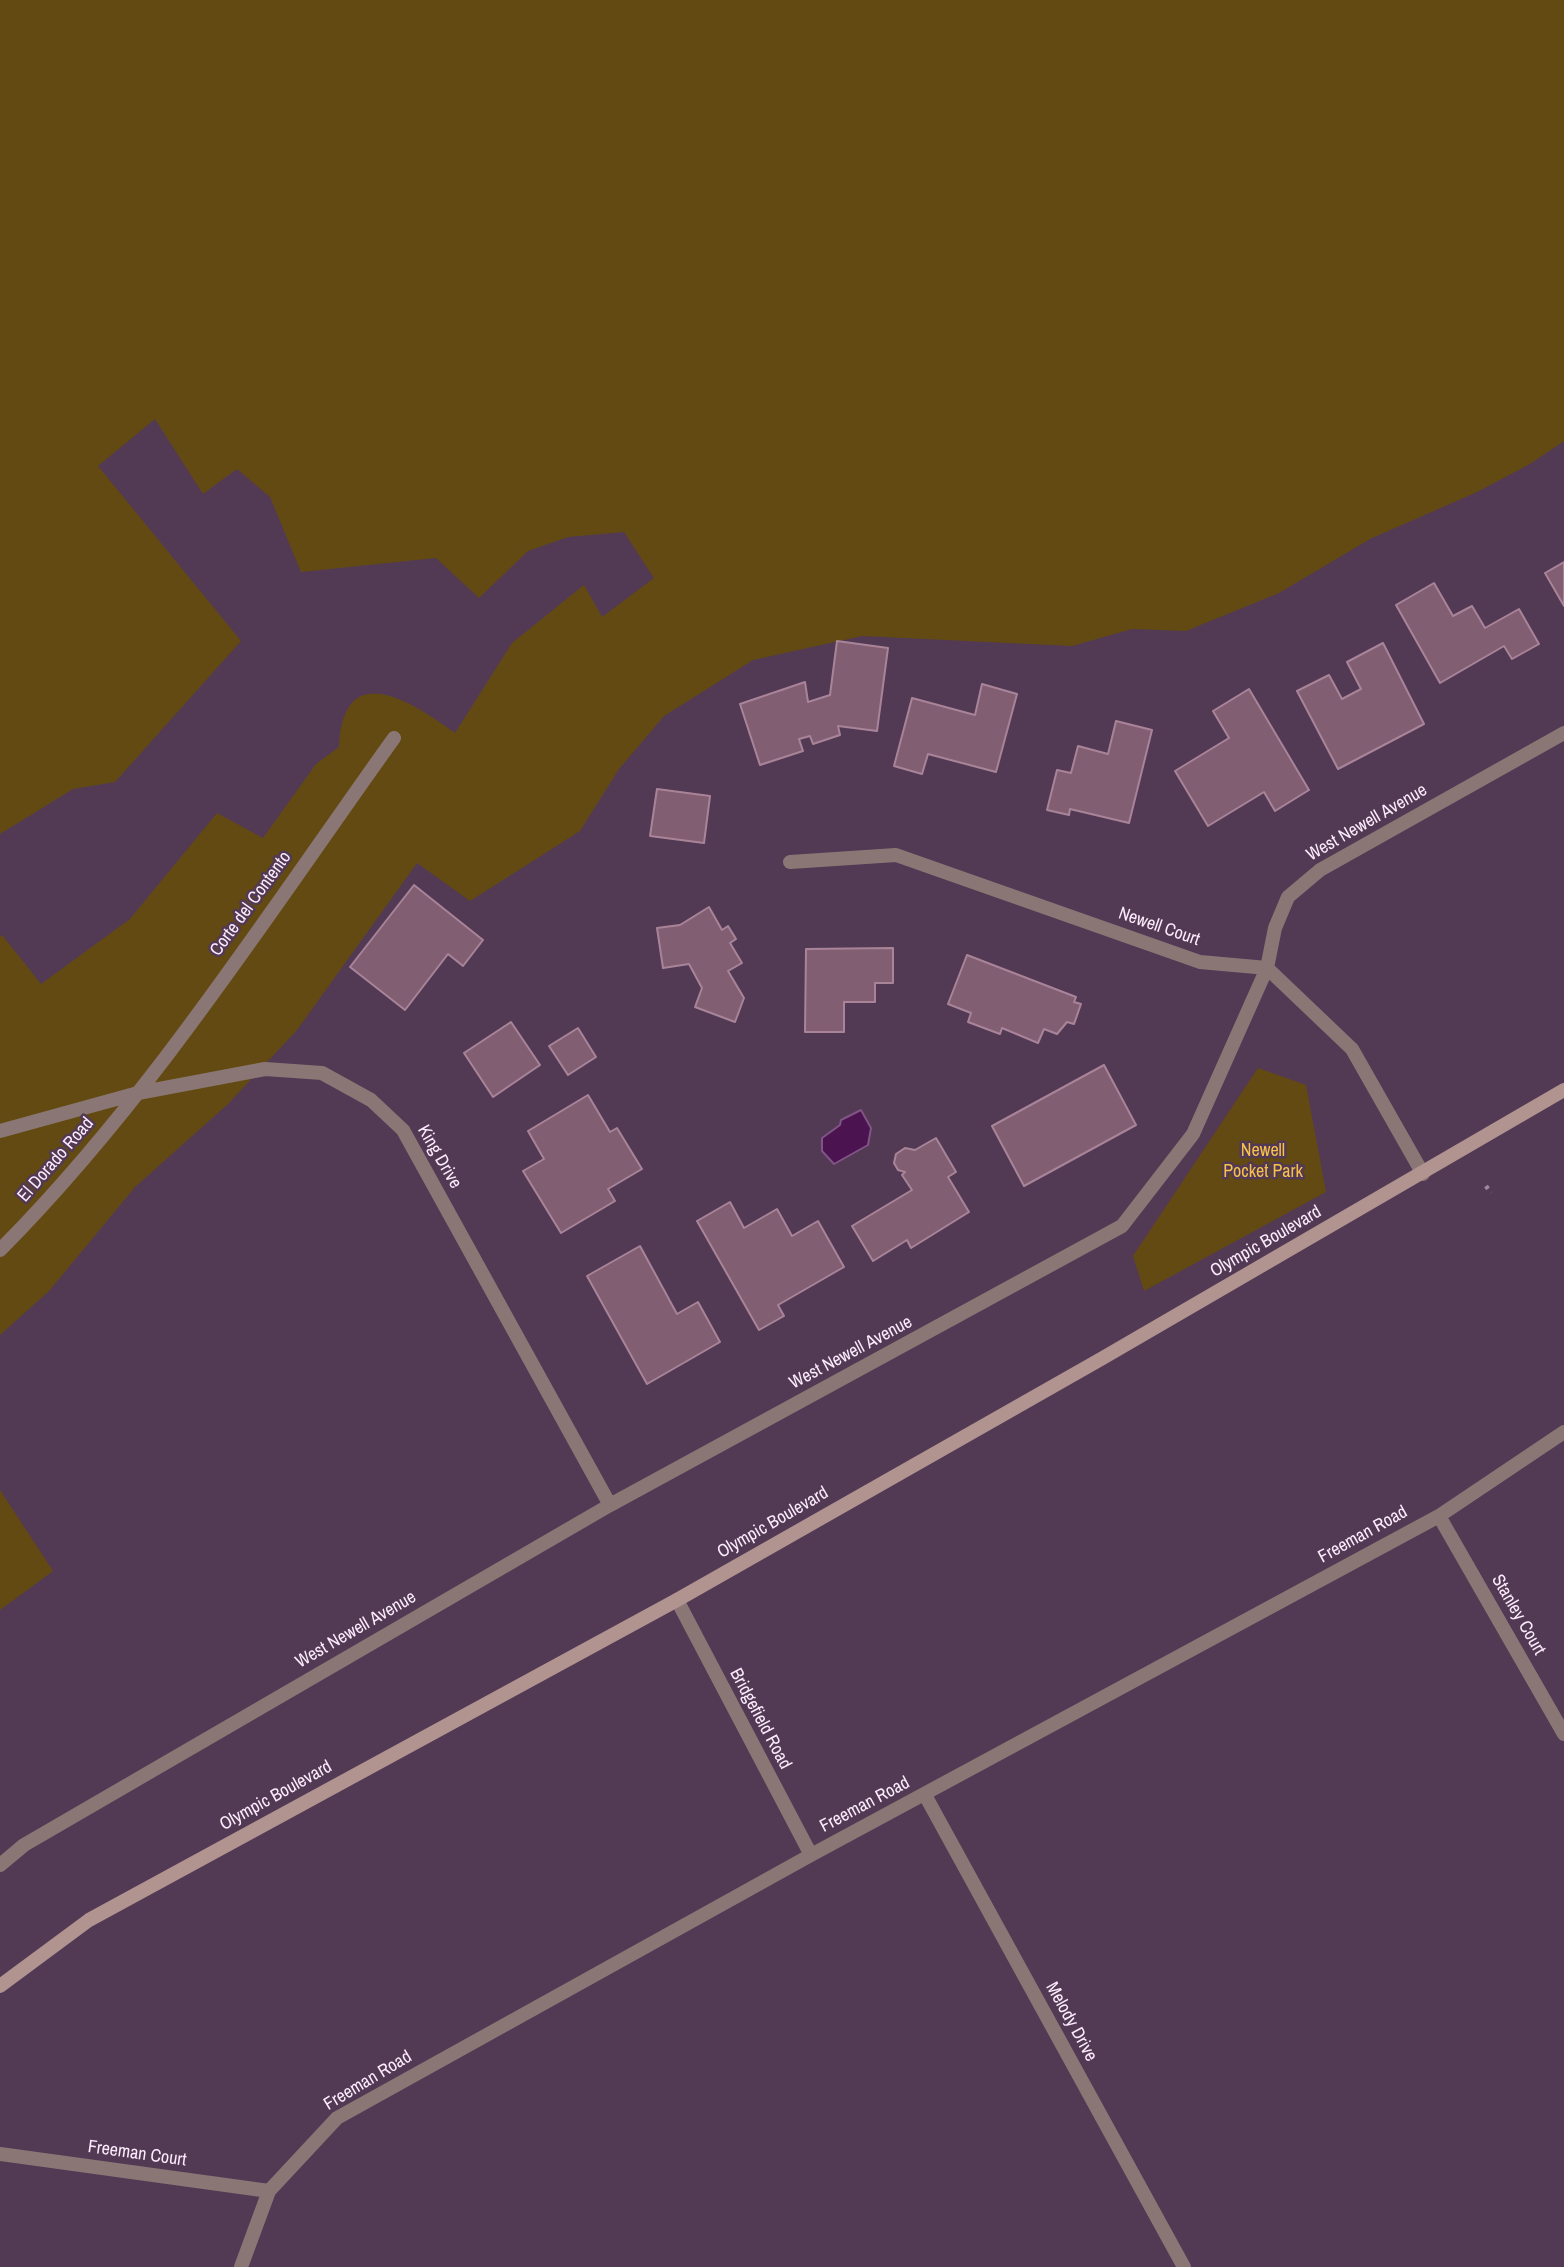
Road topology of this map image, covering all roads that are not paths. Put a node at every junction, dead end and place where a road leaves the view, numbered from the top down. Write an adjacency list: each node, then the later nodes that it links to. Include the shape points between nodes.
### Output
1 (1564, 733): 4 (street, West Newell Avenue, via 1320,870 1288,897 1275,928)
2 (394, 738): 6 (street, Corte del Contento)
3 (790, 862): 4 (street, Newell Court, via 896,855 1200,962)
4 (1267, 968): 8 (street, via 1352,1049); 11 (street, West Newell Avenue, via 1193,1134 1122,1226)
5 (1564, 1090): 8 (main road, Olympic Boulevard)
6 (138, 1093): 7 (street, King Drive); 9 (street, El Dorado Road); 11 (street, King Drive, via 265,1069 322,1073 371,1100 403,1130)
7 (0, 1130)
8 (1423, 1174): 13 (main road, Olympic Boulevard)
9 (0, 1250)
10 (1564, 1432): 12 (street, Freeman Road)
11 (610, 1505): 17 (street, West Newell Avenue, via 24,1845)
12 (1439, 1516): 14 (street, Stanley Court); 15 (street, Freeman Road)
13 (677, 1600): 16 (street, Bridgefield Road); 18 (main road, Olympic Boulevard, via 89,1920)
14 (1564, 1734)
15 (925, 1795): 16 (street, Freeman Road); 22 (street, Melody Drive)
16 (811, 1855): 20 (street, Freeman Road, via 337,2118)
17 (0, 1865)
18 (0, 1986)
19 (0, 2154): 20 (street, Freeman Court)
20 (269, 2191): 21 (street, Freeman Road)
21 (241, 2267)
22 (1184, 2267)

